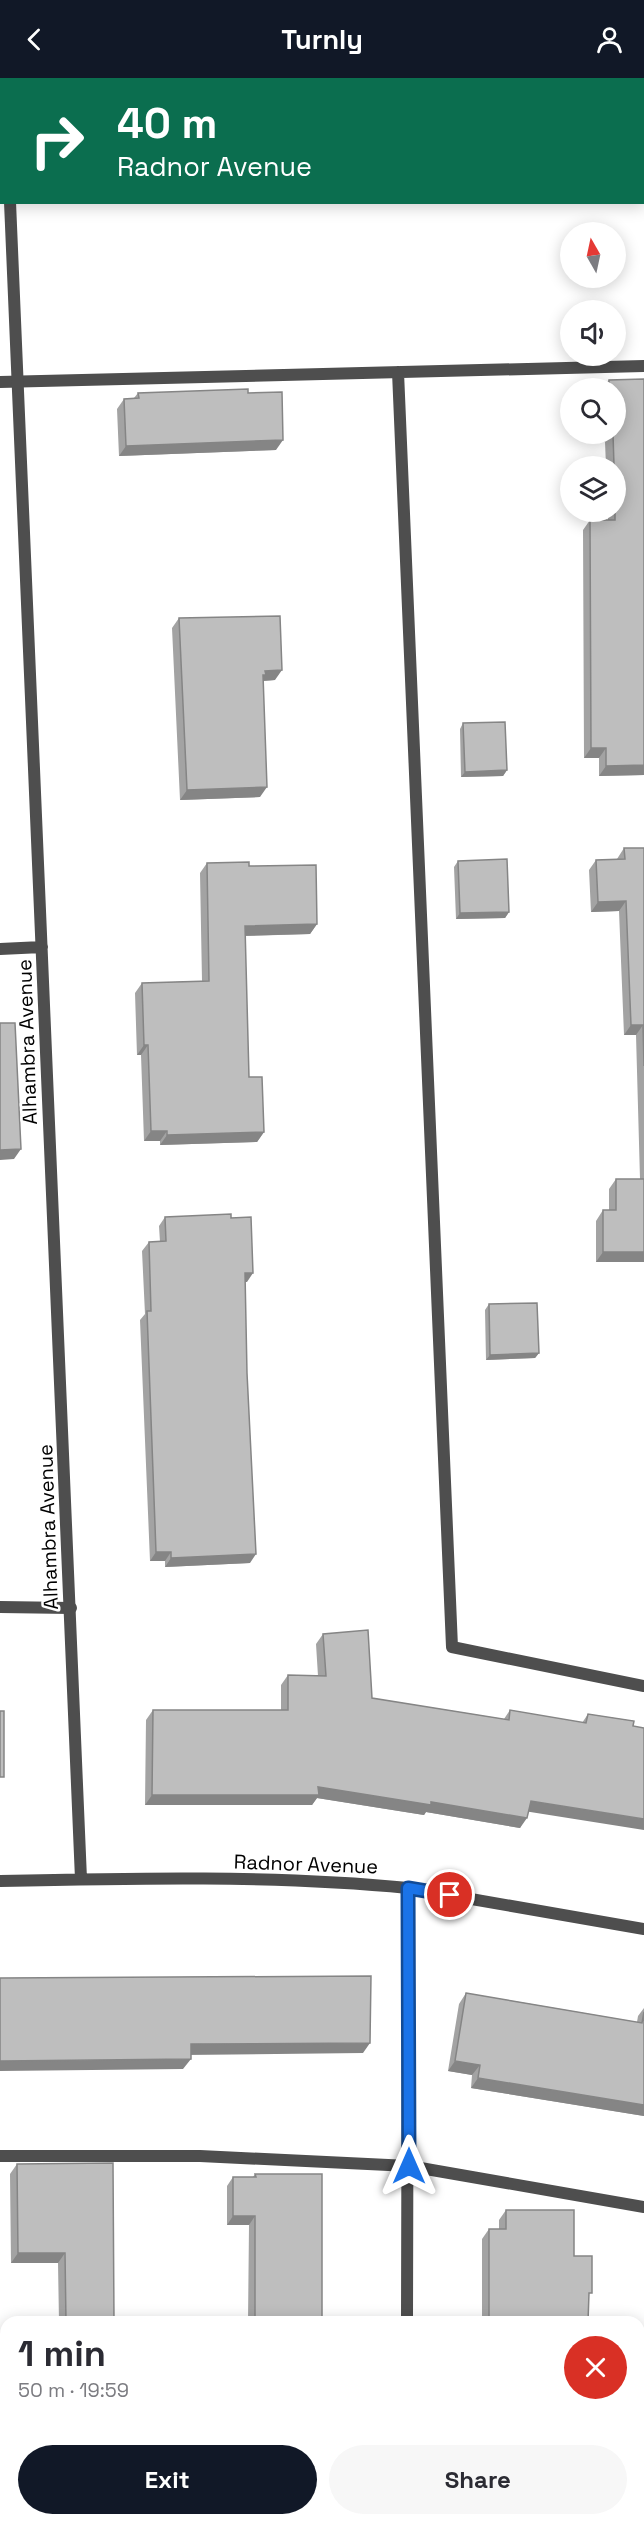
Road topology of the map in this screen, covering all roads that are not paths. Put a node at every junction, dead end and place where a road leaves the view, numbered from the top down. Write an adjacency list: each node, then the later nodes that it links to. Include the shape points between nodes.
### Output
1 (10, 204): 4 (street, Alhambra Avenue)
2 (644, 366): 3 (street)
3 (398, 372): 4 (street); 10 (street, via 452,1647)
4 (16, 381): 5 (street); 6 (street, Alhambra Avenue)
5 (0, 382)
6 (42, 947): 7 (street); 9 (street, Alhambra Avenue)
7 (0, 948)
8 (0, 1607): 9 (street)
9 (71, 1608): 11 (street, Alhambra Avenue)
10 (644, 1686)
11 (81, 1879): 12 (street, Radnor Avenue); 13 (street, Radnor Avenue)
12 (0, 1881)
13 (408, 1888): 14 (street, Radnor Avenue); 16 (street)
14 (644, 1929)
15 (0, 2156): 16 (street, via 200,2156)
16 (409, 2166): 17 (street); 18 (street)
17 (644, 2207)
18 (407, 2316)

